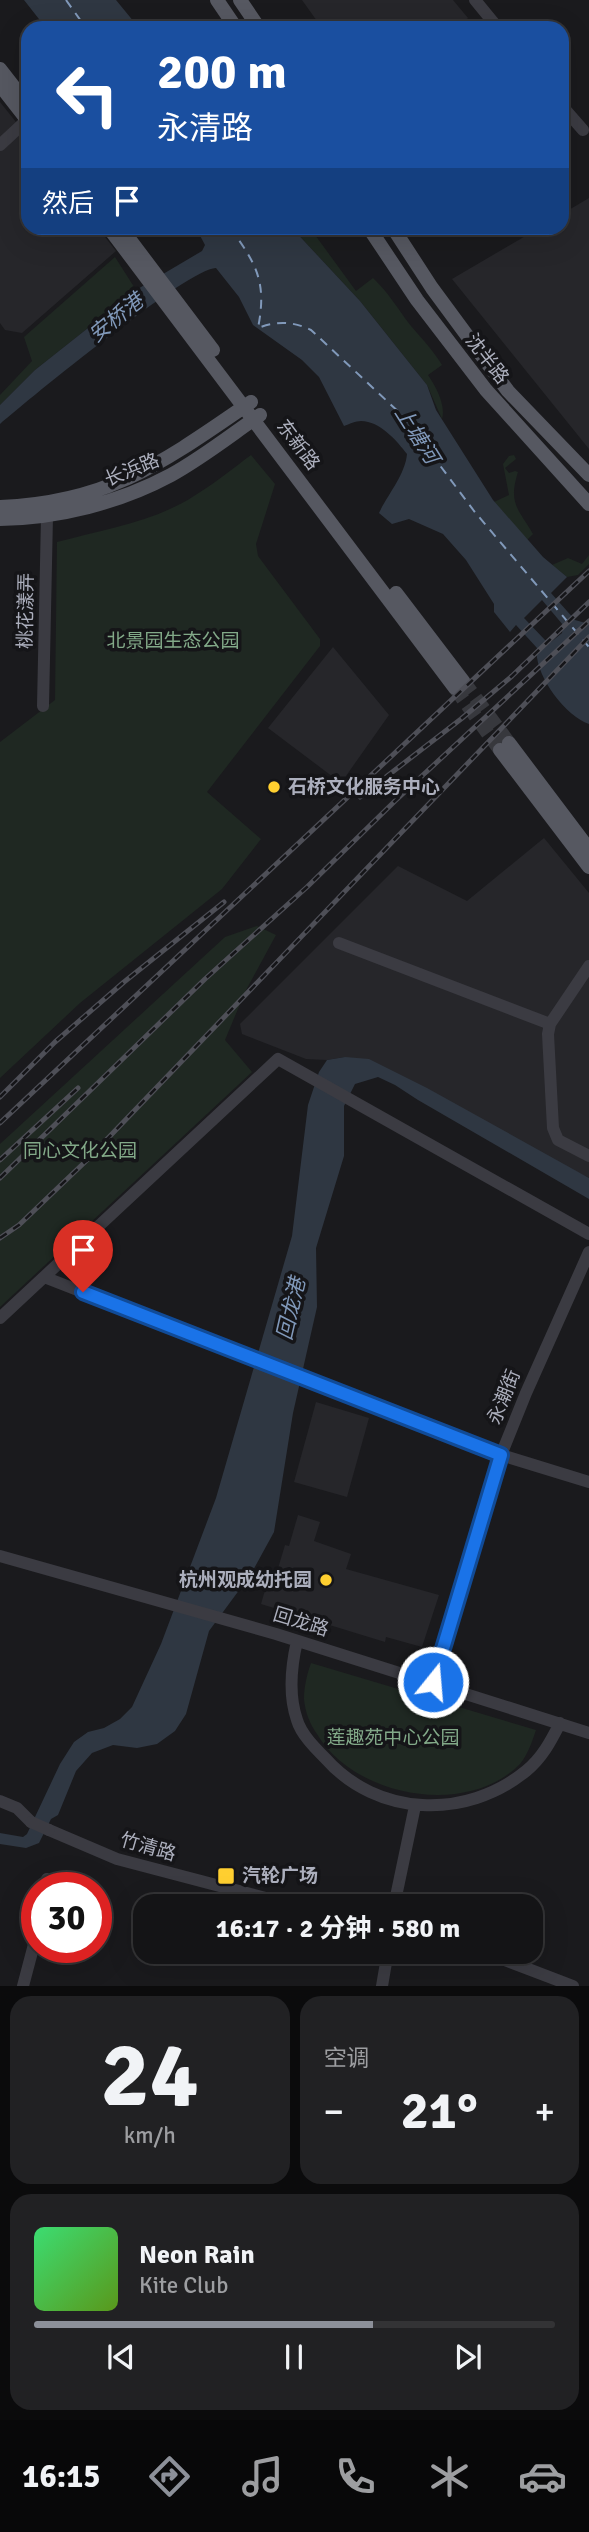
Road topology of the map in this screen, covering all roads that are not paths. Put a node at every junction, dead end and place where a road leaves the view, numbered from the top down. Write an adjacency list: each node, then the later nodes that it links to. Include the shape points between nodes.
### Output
1 (217, 0): 4 (main road)
2 (240, 0): 5 (main road)
3 (475, 0): 6 (street)
4 (231, 21)
5 (254, 21)
6 (492, 21)
7 (0, 69): 9 (main road)
8 (0, 85): 10 (main road)
9 (21, 96)
10 (21, 111)
11 (569, 114): 13 (street)
12 (21, 126): 14 (street)
13 (583, 130)
14 (0, 145)
15 (115, 235): 19 (main road, 东新路)
16 (126, 235): 19 (main road, 东新路)
17 (374, 235): 23 (main road, 沈半路, via 485,390)
18 (398, 235): 22 (main road, 沈半路, via 508,391)
19 (153, 277): 20 (main road, 东新路)
20 (248, 403): 21 (main road, 东新路); 24 (main road, 长浜路, via 174,455 117,484 63,501)
21 (258, 416): 25 (main road, 长浜路, via 151,485 87,508); 27 (main road, 东新路)
22 (589, 475)
23 (589, 504)
24 (0, 508)
25 (47, 516): 26 (main road, 长浜路); 28 (street, 桃花漾弄)
26 (0, 520)
27 (459, 684)
28 (43, 706)
29 (589, 849): 30 (main road, via 505,747)
30 (589, 867)
31 (339, 943): 33 (street)
32 (589, 966): 33 (street)
33 (550, 1024): 34 (street, via 553,1128 558,1140)
34 (589, 1156)
35 (589, 1234): 37 (street, via 278,1059)
36 (589, 1252): 39 (street, 永潮街)
37 (44, 1277): 38 (street); 39 (street)
38 (0, 1318)
39 (501, 1455): 40 (street); 43 (street, 永潮街)
40 (589, 1482)
41 (0, 1556): 42 (street, 回龙路)
42 (297, 1641): 43 (street, 回龙路); 47 (street, via 291,1690 297,1721 314,1746 351,1782 372,1794)
43 (433, 1682): 44 (street, 回龙路)
44 (560, 1723): 45 (street, 回龙路); 47 (street, via 546,1749 508,1783 457,1804)
45 (589, 1733)
46 (0, 1801): 48 (street, 竹清路, bridge, via 17,1808 31,1822 117,1859)
47 (415, 1806): 49 (street)
48 (250, 1894)
49 (397, 1894)
50 (29, 1963): 53 (street)
51 (386, 1964): 54 (street)
52 (515, 1964): 55 (street)
53 (23, 1986)
54 (382, 1986)
55 (573, 1986)

